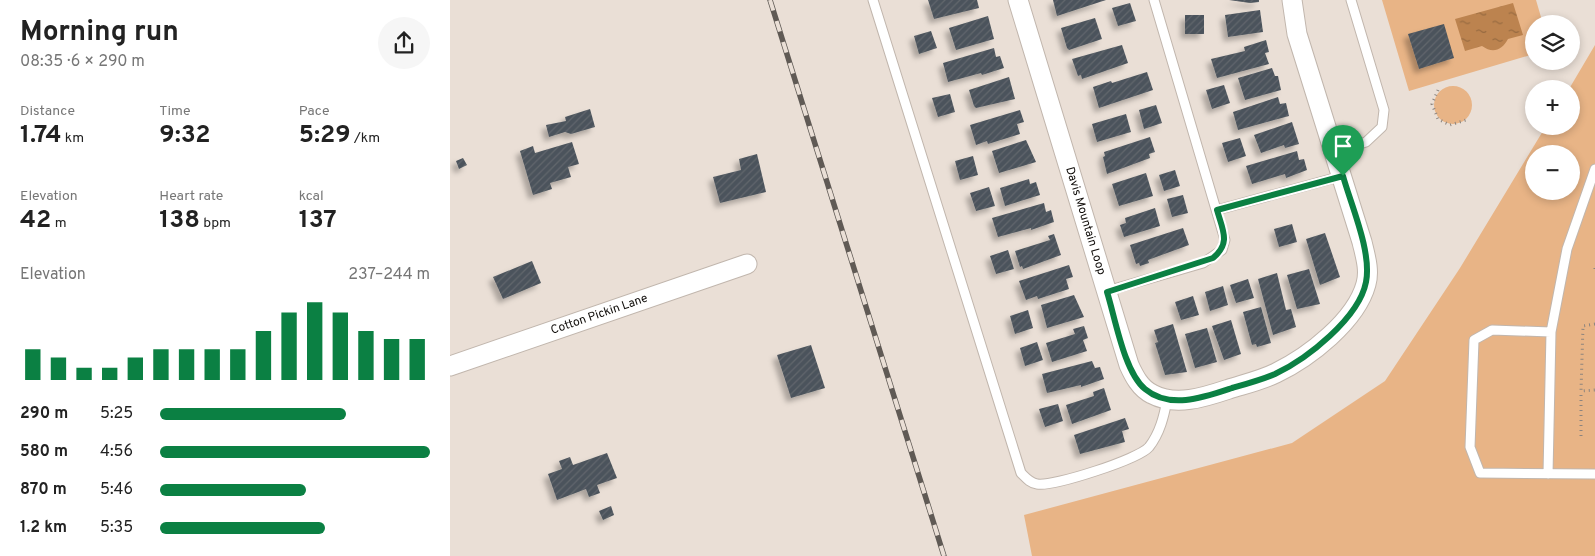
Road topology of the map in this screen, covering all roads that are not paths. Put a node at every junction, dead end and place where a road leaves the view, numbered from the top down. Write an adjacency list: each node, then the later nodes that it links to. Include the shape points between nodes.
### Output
1 (873, 0): 14 (lane, via 1021,473 1030,482 1052,484 1132,458 1149,447 1163,418)
2 (1018, 0): 11 (street, Davis Mountain Loop)
3 (1154, 0): 9 (lane)
4 (1292, 0): 6 (street, via 1297,34)
5 (1351, 0): 6 (lane, via 1384,110 1382,127 1366,142)
6 (1334, 152): 8 (street)
7 (1595, 169): 12 (lane, via 1567,249)
8 (1343, 176): 9 (lane); 14 (street, via 1366,260 1366,283 1358,303 1316,348 1274,374 1210,395)
9 (1217, 210): 11 (lane, via 1225,240 1222,250 1213,258)
10 (747, 264): 13 (street, Cotton Pickin Lane)
11 (1107, 292): 14 (street, Davis Mountain Loop, via 1135,378 1152,394)
12 (1551, 332): 15 (lane); 15 (lane, via 1492,330 1474,340 1470,447 1480,473)
13 (450, 366)
14 (1167, 400)
15 (1548, 474): 16 (lane)
16 (1595, 474)

